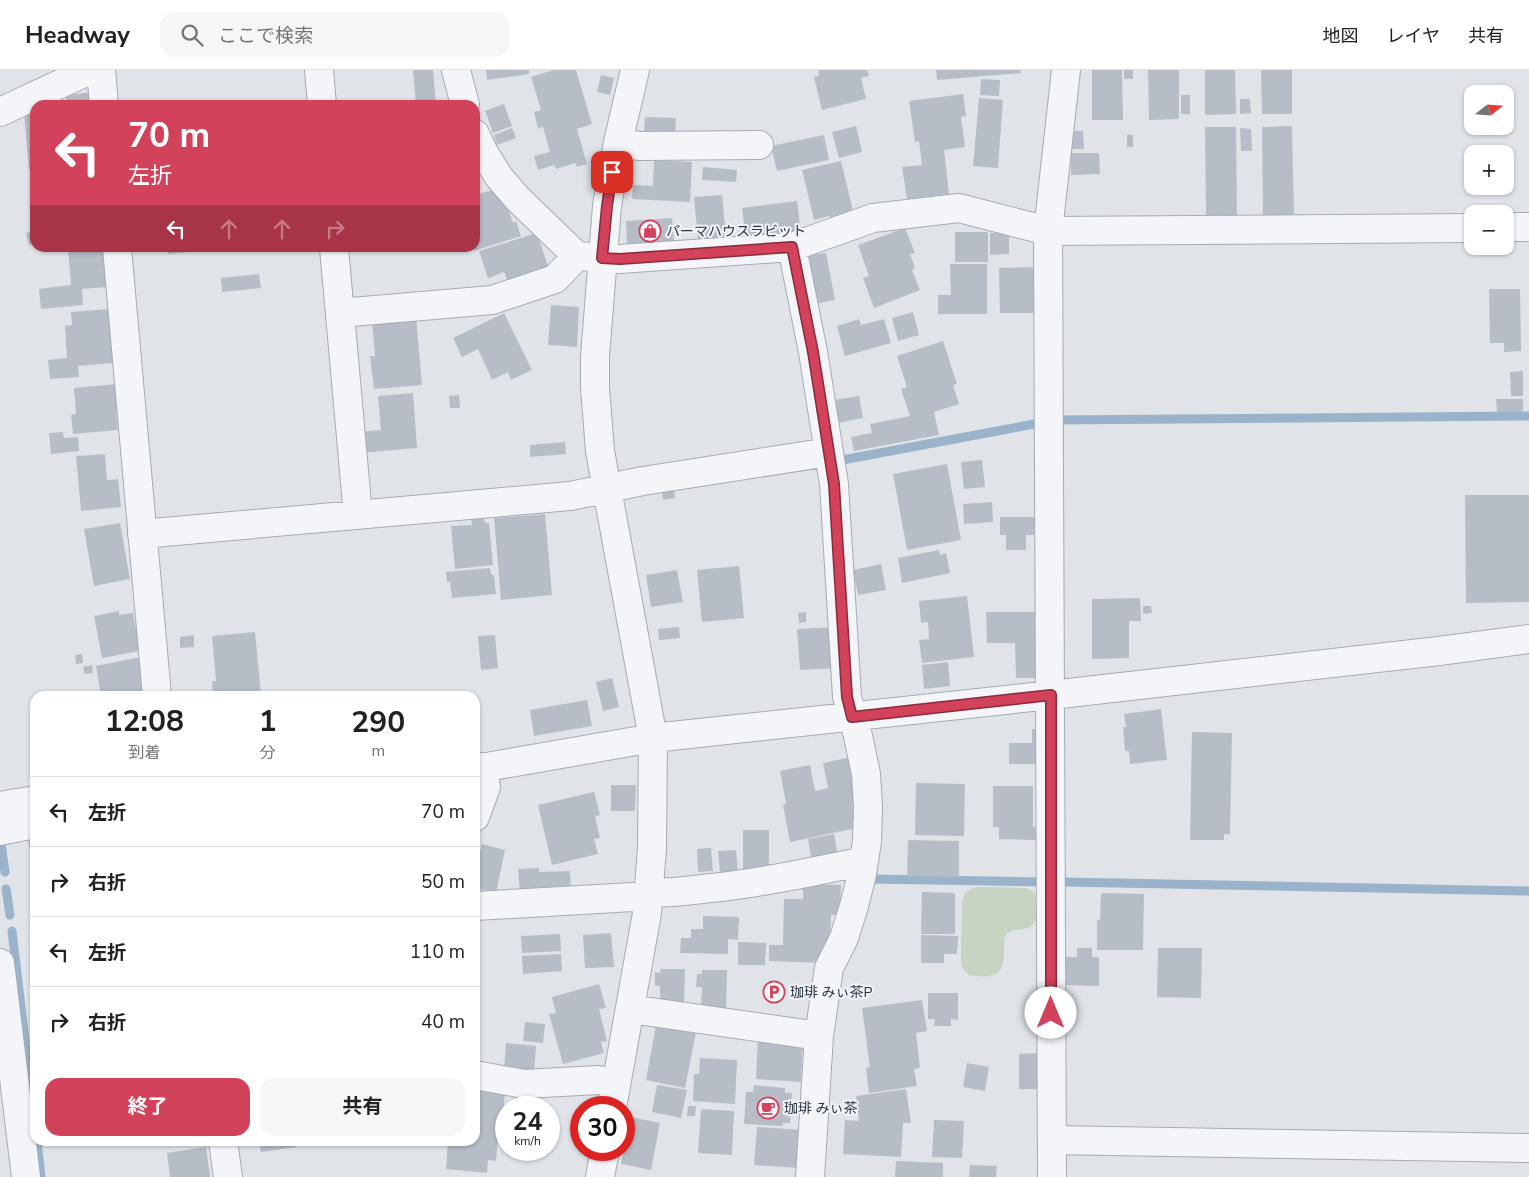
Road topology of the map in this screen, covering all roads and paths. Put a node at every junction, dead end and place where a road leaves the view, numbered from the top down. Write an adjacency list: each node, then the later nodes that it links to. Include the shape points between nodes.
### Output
1 (90, 70): 10 (street)
2 (101, 70): 7 (street)
3 (319, 70): 8 (street)
4 (456, 70): 9 (street)
5 (635, 70): 11 (street)
6 (1066, 70): 17 (street)
7 (104, 100)
8 (322, 100)
9 (464, 100)
10 (0, 112)
11 (618, 142): 13 (street, via 639,146); 21 (street, via 607,206)
12 (480, 145): 21 (street, via 517,198)
13 (759, 145)
14 (1514, 227): 15 (street)
15 (1529, 227)
16 (1464, 228): 17 (street)
17 (1048, 231): 18 (street, via 959,208 874,218); 29 (street)
18 (792, 247): 21 (street, via 620,259); 23 (street)
19 (117, 252): 26 (street)
20 (334, 252): 22 (street)
21 (590, 257): 22 (street, via 554,279 492,300); 24 (street, via 595,388)
22 (340, 313): 25 (street)
23 (829, 452): 24 (street); 30 (street, via 834,484 847,697)
24 (607, 489): 25 (street, via 570,496); 31 (street)
25 (358, 515): 26 (street)
26 (142, 534): 28 (street)
27 (1529, 639): 29 (street)
28 (157, 691)
29 (1051, 695): 30 (street); 47 (street)
30 (852, 717): 31 (street); 39 (street, via 866,774 867,841)
31 (653, 738): 32 (street); 40 (street)
32 (480, 768)
33 (480, 771): 35 (street, via 486,787)
34 (30, 801): 36 (street)
35 (480, 803)
36 (0, 806)
37 (30, 825): 38 (street)
38 (0, 830)
39 (863, 865): 40 (street, via 855,863 738,886); 44 (street, via 844,938 829,968)
40 (649, 895): 41 (street); 43 (street)
41 (480, 906)
42 (0, 963): 51 (street)
43 (630, 1009): 44 (street); 46 (street)
44 (819, 1036): 54 (street)
45 (480, 1076): 46 (street, via 524,1084 598,1080)
46 (614, 1095)
47 (1052, 1140): 49 (street); 55 (street)
48 (224, 1146): 52 (street)
49 (1529, 1148)
50 (602, 1161): 53 (street)
51 (26, 1177)
52 (228, 1177)
53 (600, 1177)
54 (810, 1177)
55 (1052, 1177)

